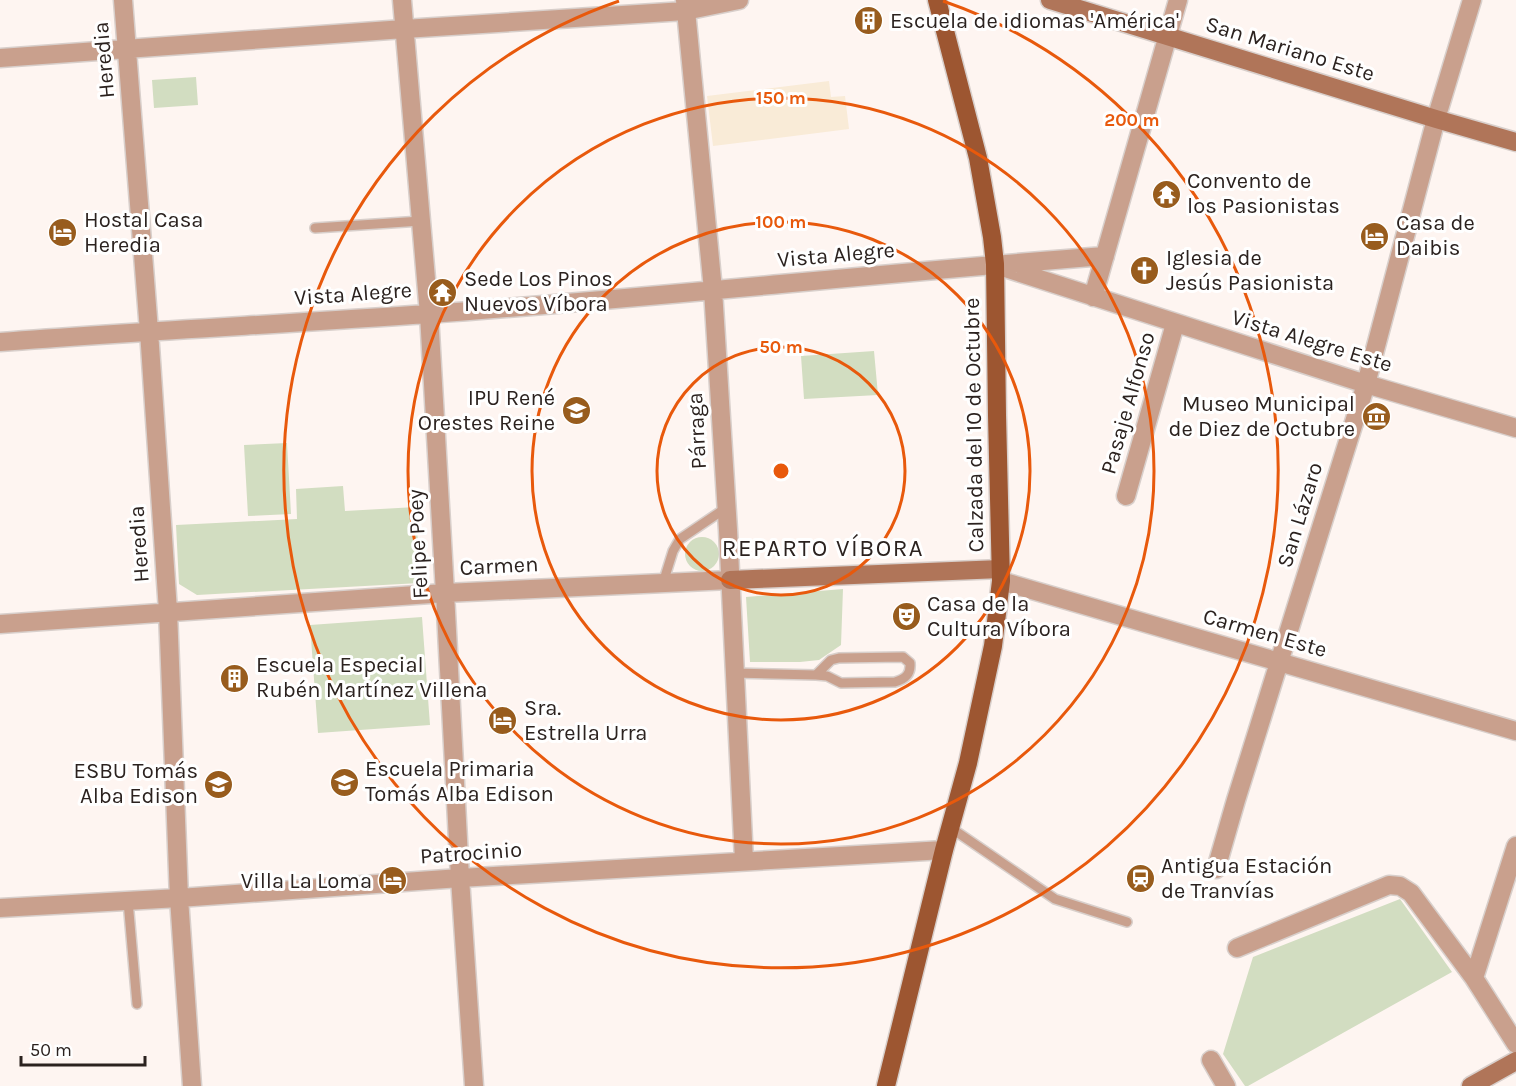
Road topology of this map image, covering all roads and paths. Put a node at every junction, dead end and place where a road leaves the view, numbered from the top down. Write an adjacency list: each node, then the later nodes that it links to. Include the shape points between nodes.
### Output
1 (123, 0): 11 (street, Heredia)
2 (402, 0): 9 (street, Felipe Poey)
3 (739, 0): 8 (street)
4 (937, 0): 18 (main road, Calzada del 10 de Octubre, via 978,158)
5 (1050, 0): 10 (street, San Mariano Este)
6 (1178, 0): 10 (street)
7 (1472, 0): 13 (street, San Lázaro)
8 (685, 5): 9 (street); 19 (street, Párraga)
9 (404, 29): 11 (street); 15 (street, Felipe Poey)
10 (1168, 37): 13 (street, San Mariano Este); 17 (street)
11 (128, 48): 12 (street); 23 (street, Heredia)
12 (0, 58)
13 (1436, 119): 14 (street, San Mariano Este); 25 (street, San Lázaro)
14 (1516, 142)
15 (421, 221): 16 (lane); 21 (street, Felipe Poey)
16 (315, 228)
17 (1105, 256): 18 (street); 20 (street)
18 (995, 264): 19 (street, Vista Alegre); 20 (street, Vista Alegre Este); 29 (main road, Calzada del 10 de Octubre)
19 (713, 290): 21 (street, Vista Alegre); 28 (street, Párraga)
20 (1093, 297): 22 (street, Vista Alegre Este)
21 (429, 314): 23 (street, Vista Alegre); 32 (street, Felipe Poey)
22 (1175, 324): 25 (street, Vista Alegre Este); 27 (street, Pasaje Alfonso)
23 (149, 331): 24 (street, Vista Alegre); 33 (street, Heredia)
24 (0, 342)
25 (1366, 384): 26 (street, Vista Alegre Este); 35 (street, San Lázaro)
26 (1516, 428)
27 (1126, 496)
28 (726, 508): 30 (street, Párraga); 31 (lane, via 680,539)
29 (1001, 575): 30 (street, Carmen); 35 (street, Carmen Este); 39 (main road, Calzada del 10 de Octubre, via 991,658)
30 (730, 580): 31 (street, Carmen); 36 (street, Párraga)
31 (663, 583): 32 (street, Carmen)
32 (445, 593): 33 (street, Carmen); 44 (street, Felipe Poey)
33 (168, 612): 34 (street, Carmen); 45 (street, Heredia)
34 (0, 624)
35 (1280, 662): 38 (street, Carmen Este); 43 (street, San Lázaro)
36 (734, 673): 37 (lane); 42 (street, Párraga)
37 (816, 675): 37 (lane, via 841,682 895,682 909,675 911,668 903,657 838,658)
38 (1516, 731)
39 (951, 828): 41 (main road, Calzada del 10 de Octubre); 48 (lane, via 1055,899)
40 (1516, 846): 50 (street)
41 (945, 850): 42 (street, Patrocinio); 57 (main road, Calzada del 10 de Octubre)
42 (744, 861): 44 (street, Patrocinio)
43 (1216, 869)
44 (460, 878): 45 (street, Patrocinio); 56 (street, Felipe Poey)
45 (179, 898): 46 (street, Patrocinio); 55 (street, Heredia)
46 (128, 901): 47 (street, Patrocinio); 51 (lane)
47 (0, 908)
48 (1127, 922)
49 (1237, 948): 50 (street, via 1389,885 1400,886 1411,894)
50 (1474, 978): 52 (street)
51 (137, 1004)
52 (1516, 1044)
53 (1211, 1060): 58 (street)
54 (1516, 1061): 59 (street)
55 (192, 1086)
56 (474, 1086)
57 (886, 1086)
58 (1226, 1086)
59 (1471, 1086)

